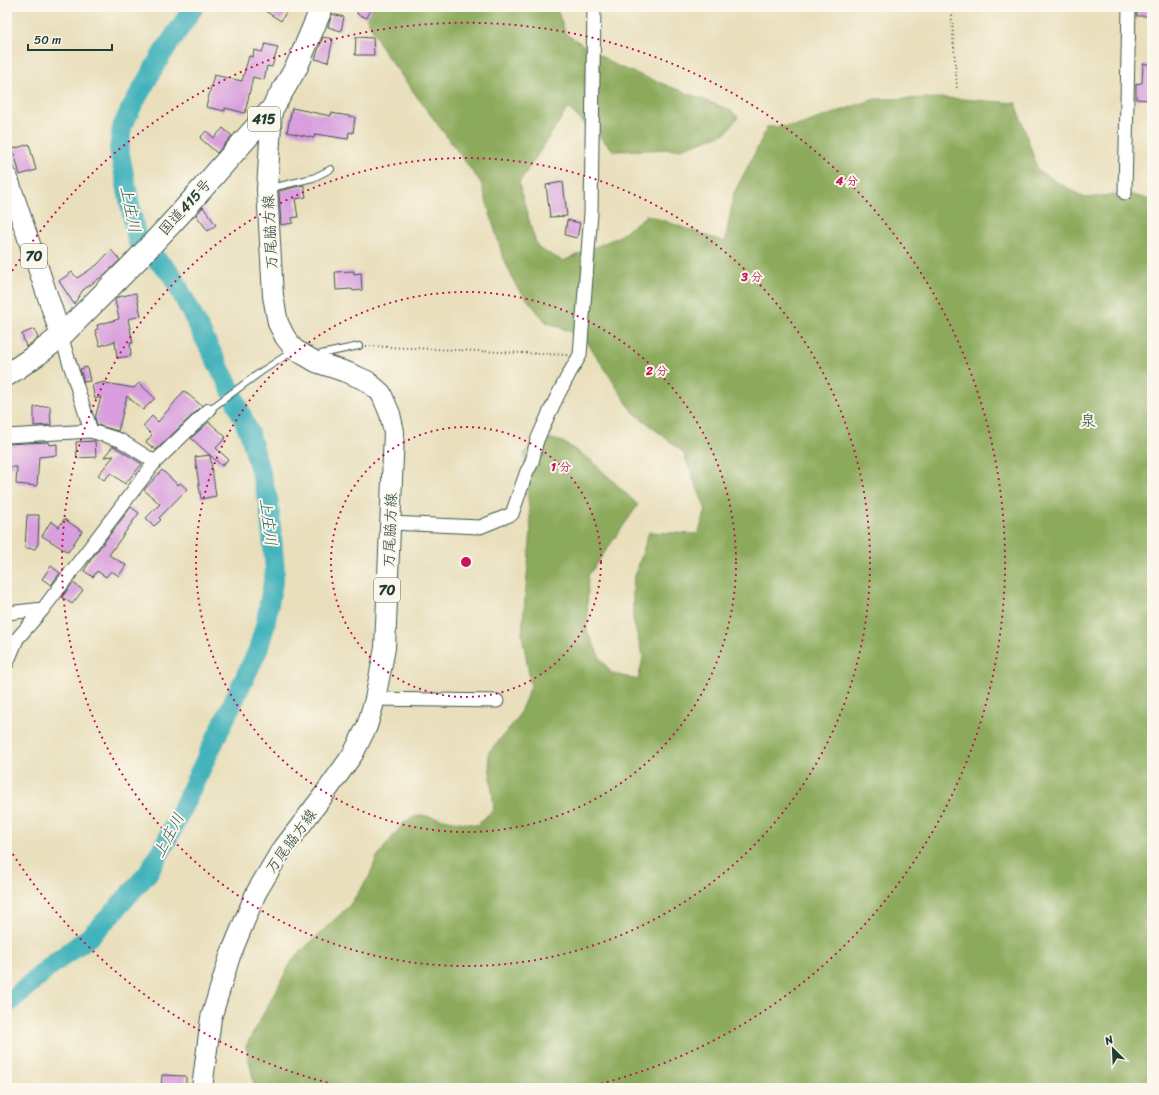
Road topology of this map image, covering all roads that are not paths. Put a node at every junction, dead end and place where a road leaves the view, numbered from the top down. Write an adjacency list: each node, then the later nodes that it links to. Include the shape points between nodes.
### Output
1 (322, 7): 4 (highway, 国道415号 / 415, via 297,66)
2 (594, 7): 18 (street, via 591,213 580,355 537,440 530,467 512,514 480,527)
3 (1129, 7): 8 (street)
4 (272, 109): 7 (main road, 万尾脇方線 / 70); 9 (highway, 国道415号 / 415, via 180,214)
5 (331, 169): 7 (lane, via 313,178)
6 (7, 176): 9 (main road, 70)
7 (267, 189): 11 (main road, 万尾脇方線 / 70, via 278,323)
8 (1125, 193)
9 (61, 336): 13 (highway, 国道415号 / 415); 15 (street)
10 (359, 346): 12 (lane, via 321,354)
11 (294, 350): 12 (main road, 万尾脇方線 / 70); 14 (lane)
12 (316, 362): 18 (main road, 万尾脇方線 / 70, via 367,381 381,393 386,403 394,432)
13 (7, 375)
14 (209, 410): 17 (street)
15 (91, 431): 16 (street); 17 (street, via 120,440)
16 (7, 436)
17 (155, 462): 19 (street)
18 (390, 524): 22 (main road, 万尾脇方線 / 70, via 385,648)
19 (43, 609): 20 (street); 21 (street, via 17,639)
20 (7, 613)
21 (7, 663)
22 (375, 699): 23 (street); 24 (main road, 万尾脇方線 / 70, via 367,726 353,754 279,854 256,893 230,956 211,1018)
23 (497, 701)
24 (202, 1088)

